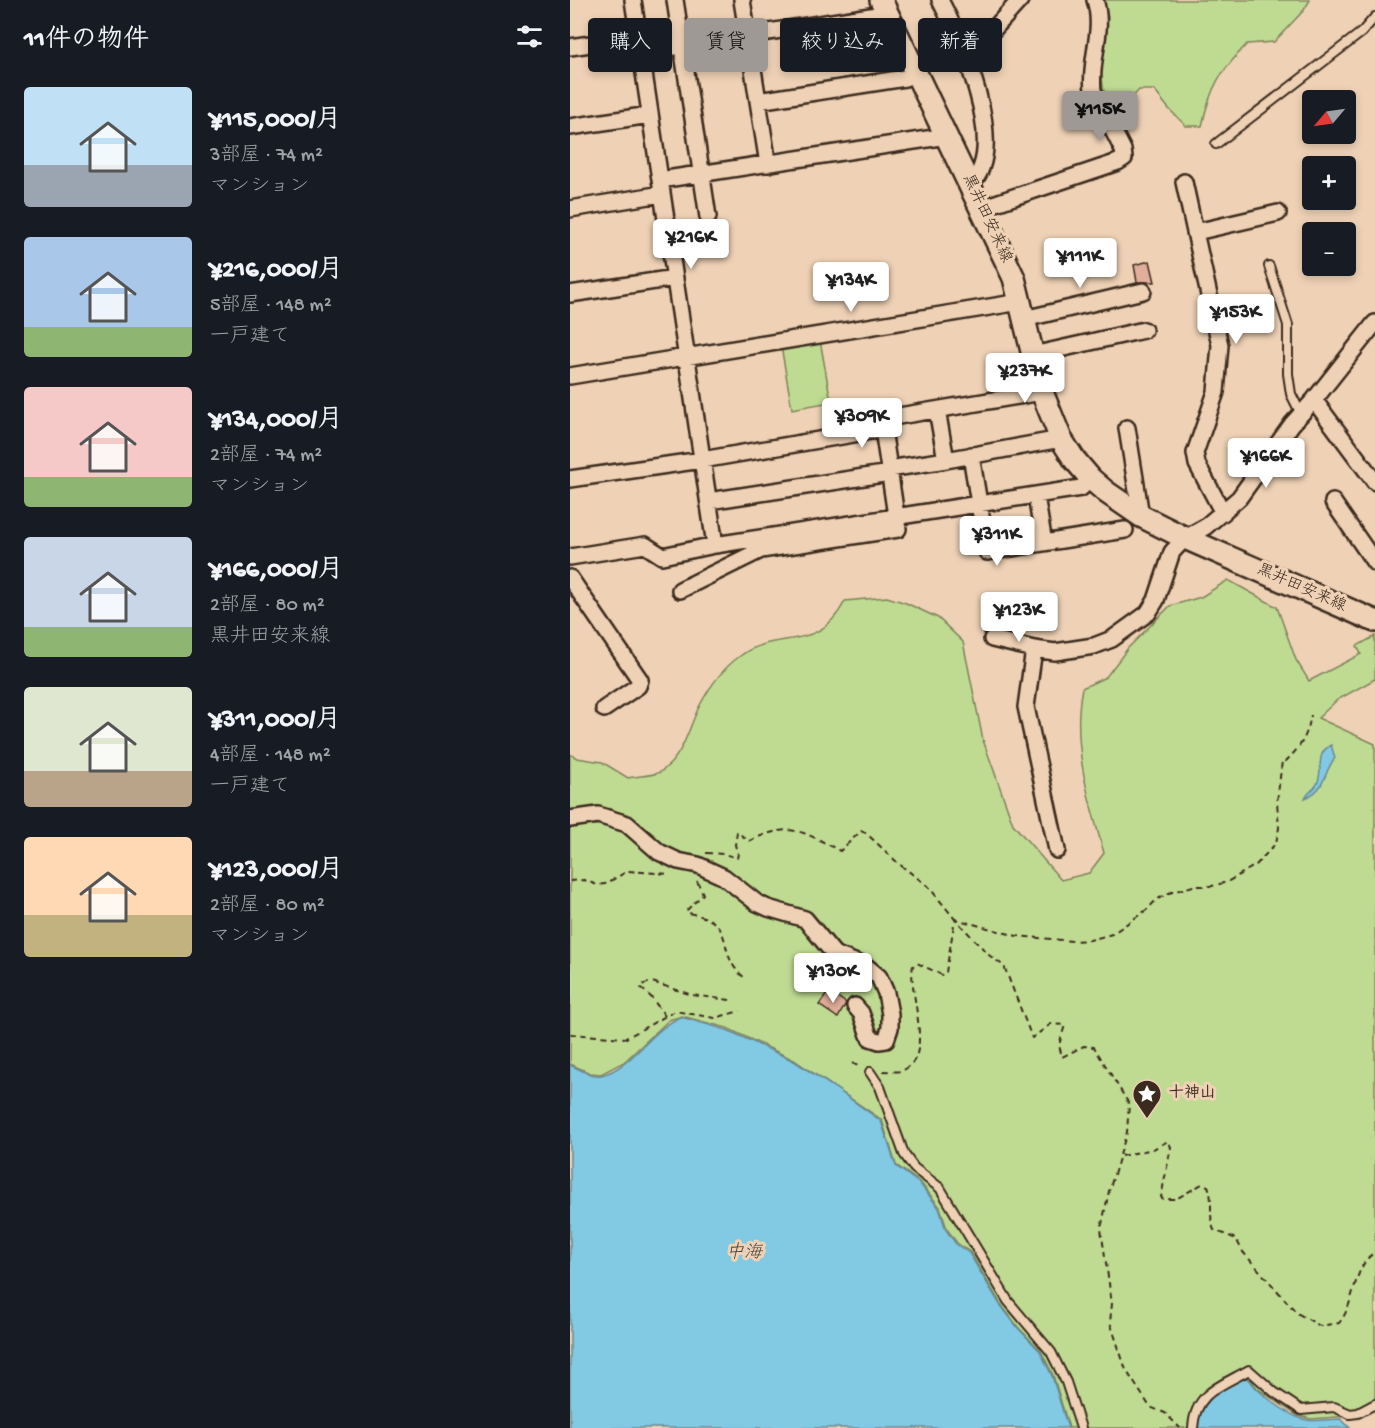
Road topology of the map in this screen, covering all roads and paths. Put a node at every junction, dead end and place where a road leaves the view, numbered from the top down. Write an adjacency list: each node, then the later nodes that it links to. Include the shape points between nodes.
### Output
1 (633, 0): 9 (street)
2 (675, 0): 15 (street)
3 (742, 0): 10 (street)
4 (939, 0): 11 (street)
5 (1020, 0): 12 (street)
6 (1095, 0): 32 (street, via 1100,15 1093,91 1124,158)
7 (884, 5): 13 (street, via 877,15); 21 (main road, 黒井田安来線)
8 (1375, 17): 26 (lane, via 1362,32)
9 (635, 18)
10 (745, 18)
11 (949, 18)
12 (1002, 20)
13 (768, 32)
14 (672, 45): 15 (street)
15 (683, 45): 28 (street)
16 (588, 46): 17 (street)
17 (570, 47)
18 (643, 72): 23 (street)
19 (753, 72): 22 (street)
20 (970, 72): 30 (street, via 987,132 984,165)
21 (916, 73): 22 (street); 25 (main road, 黒井田安来線)
22 (758, 101): 27 (street)
23 (650, 115): 24 (street); 31 (street)
24 (570, 127)
25 (947, 136): 27 (street); 30 (main road, 黒井田安来線)
26 (1216, 144)
27 (768, 164): 28 (street)
28 (700, 174): 31 (street); 35 (street)
29 (1184, 182): 36 (street)
30 (970, 185): 32 (main road, 黒井田安来線)
31 (661, 187): 33 (street); 38 (street)
32 (981, 208): 41 (main road, 黒井田安来線, via 1014,278)
33 (570, 209)
34 (1278, 213): 36 (street)
35 (708, 217)
36 (1196, 232): 65 (street, via 1220,345 1216,392 1195,453)
37 (1269, 266): 50 (lane, via 1288,325 1288,374 1291,394)
38 (675, 278): 40 (street); 45 (street)
39 (1143, 291): 41 (street)
40 (570, 294)
41 (1022, 310): 44 (main road, 黒井田安来線); 45 (street)
42 (1375, 323): 48 (street)
43 (1144, 330): 44 (street)
44 (1033, 355): 47 (main road, 黒井田安来線)
45 (687, 357): 46 (street); 55 (street)
46 (570, 376)
47 (1042, 393): 49 (street); 53 (main road, 黒井田安来線)
48 (1314, 400): 50 (street); 60 (street)
49 (937, 410): 52 (street, via 881,419); 56 (street)
50 (1301, 414): 65 (street, via 1239,498)
51 (1127, 428): 66 (street)
52 (883, 429): 55 (street); 57 (street)
53 (1060, 439): 54 (street); 59 (main road, 黒井田安来線)
54 (971, 455): 56 (street); 64 (street)
55 (702, 460): 58 (street); 62 (street)
56 (946, 460): 57 (street)
57 (890, 471): 62 (street); 67 (street)
58 (570, 479)
59 (1091, 479): 61 (street, via 1081,488); 66 (main road, 黒井田安来線)
60 (1375, 482)
61 (1036, 496): 64 (street); 70 (street)
62 (709, 501): 71 (street)
63 (1333, 502): 73 (street)
64 (978, 505): 67 (street); 70 (street, via 987,552)
65 (1223, 513): 69 (street)
66 (1141, 516): 69 (main road, 黒井田安来線)
67 (897, 517): 71 (street); 75 (street, via 898,529 761,550)
68 (1125, 530): 70 (street)
69 (1185, 538): 76 (main road, 黒井田安来線); 78 (street, via 1172,552 1148,613 1123,632 1076,650)
70 (1044, 543)
71 (715, 545): 72 (street, via 662,556 645,544)
72 (570, 557)
73 (1375, 562)
74 (570, 578): 79 (street, via 640,681)
75 (680, 590)
76 (1375, 621)
77 (992, 639): 78 (street)
78 (1034, 649): 82 (street, via 1026,706)
79 (604, 709)
80 (1311, 715): 85 (path, via 1308,735 1282,761 1276,843 1256,865 1227,882 1169,893 1112,934 1090,940 1017,936)
81 (570, 819): 83 (street, via 611,817 627,824 659,852)
82 (1057, 850)
83 (689, 863): 84 (path, via 683,870 667,875 628,871 605,884); 85 (path, via 691,858 709,852 737,858 737,832 749,841 788,828 807,833 840,851 861,831 866,832 928,886); 86 (path, via 703,894 687,913 703,915 718,924 728,958 736,972); 88 (street, via 724,877 757,903 805,919 834,954 867,967 879,977 890,1014 886,1040 870,1038)
84 (570, 881)
85 (955, 919): 92 (path, via 946,972 935,973 917,963 913,966 910,976 919,1037 915,1058); 94 (path, via 1004,966 1032,1038 1051,1024 1065,1025 1059,1045 1062,1057 1083,1046 1094,1047 1098,1052 1129,1104)
86 (746, 978)
87 (730, 1000): 90 (path, via 692,995 652,982 641,985)
88 (855, 1006)
89 (740, 1011): 90 (path, via 715,1018 675,1011)
90 (665, 1016): 91 (path, via 626,1038)
91 (570, 1034)
92 (901, 1071)
93 (870, 1072): 97 (lane, via 880,1088 903,1154 940,1188 1008,1301 1051,1352 1066,1382)
94 (1121, 1156): 95 (path, via 1153,1149 1168,1141 1171,1147 1161,1197 1176,1198 1202,1184 1208,1186 1214,1230 1236,1239 1243,1252 1311,1323 1326,1327 1339,1323 1351,1305 1359,1274); 98 (path, via 1101,1228 1112,1304 1110,1322 1126,1370 1138,1389 1150,1407 1165,1413)
95 (1375, 1252)
96 (1375, 1404): 99 (lane, via 1350,1414 1334,1407 1301,1410 1249,1370 1206,1394 1194,1413)
97 (1080, 1428)
98 (1180, 1428)
99 (1193, 1428)

